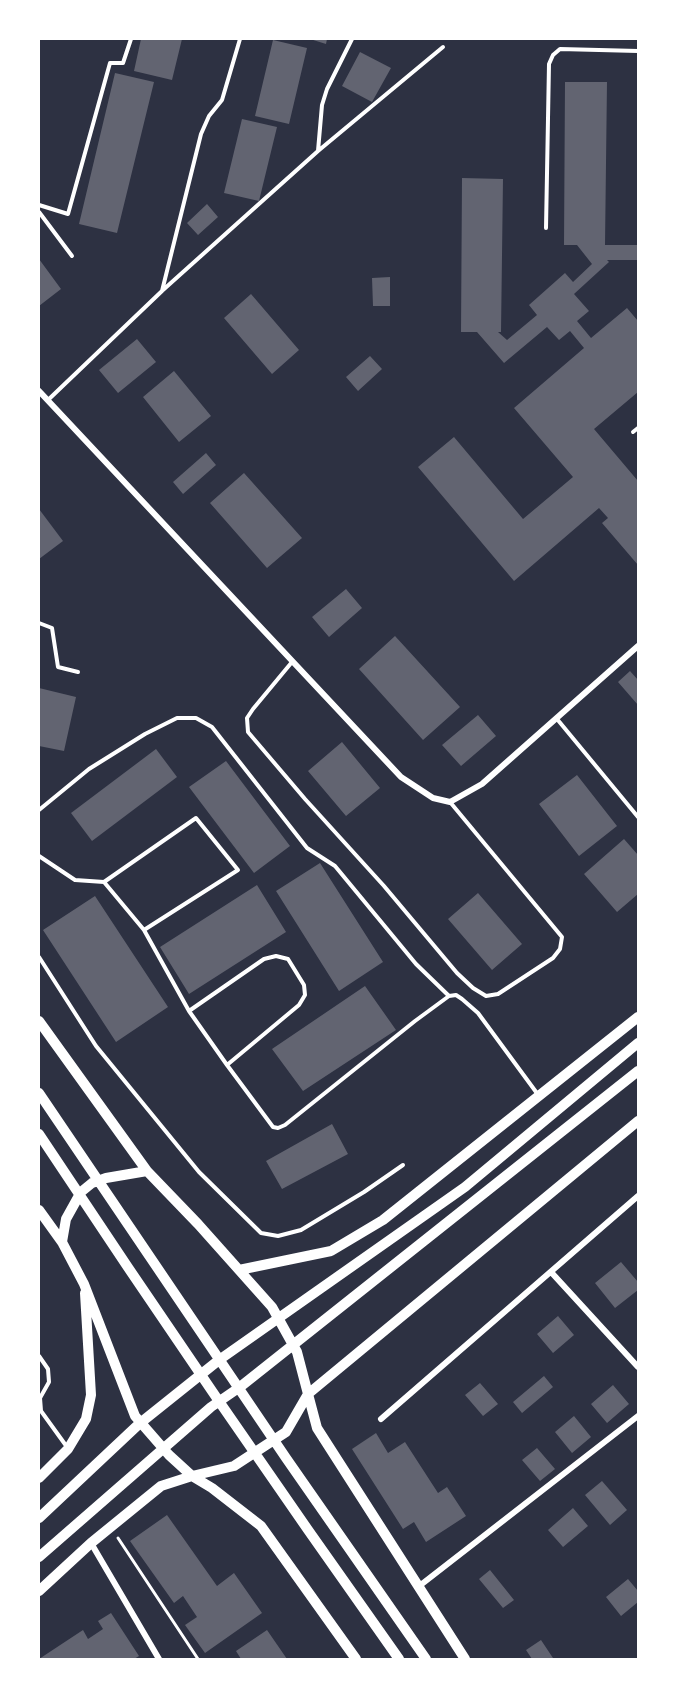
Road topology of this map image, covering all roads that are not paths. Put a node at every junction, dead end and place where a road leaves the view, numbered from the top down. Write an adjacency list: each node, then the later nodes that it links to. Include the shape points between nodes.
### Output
1 (131, 39): 7 (lane, via 123,63 110,63 68,214)
2 (240, 39): 11 (lane, via 222,100 201,134)
3 (352, 39): 6 (lane, via 327,88)
4 (443, 47): 6 (lane)
5 (638, 51): 9 (lane, via 560,49 553,55 549,64)
6 (318, 151): 11 (lane)
7 (39, 205)
8 (39, 212): 10 (lane)
9 (546, 228)
10 (72, 256)
11 (162, 291): 13 (lane)
12 (39, 391): 13 (street)
13 (48, 400): 18 (street)
14 (638, 428): 15 (lane)
15 (633, 432)
16 (39, 623): 19 (lane, via 52,628 58,667)
17 (638, 646): 20 (street)
18 (292, 661): 21 (street, via 401,777 433,798); 21 (lane, via 247,718 248,732 457,973 486,996 498,994 553,958 562,937)
19 (78, 672)
20 (556, 718): 21 (street, via 482,784); 23 (lane)
21 (450, 802)
22 (39, 810): 28 (lane, via 89,770 145,734 177,718 196,718 212,727 307,848 335,866 416,964)
23 (638, 817)
24 (39, 856): 25 (lane, via 75,880)
25 (104, 882): 26 (lane); 26 (lane, via 196,818 238,870)
26 (144, 930): 29 (lane)
27 (39, 957): 39 (lane, via 96,1046 199,1172 261,1233 278,1236 301,1230)
28 (449, 996): 33 (lane, via 278,1128 273,1127); 36 (lane, via 456,995 478,1012)
29 (189, 1011): 33 (lane); 33 (lane, via 264,959 288,959 304,985 305,995 299,1005)
30 (638, 1017): 36 (main road)
31 (39, 1021): 40 (main road)
32 (638, 1043): 55 (main road, via 465,1188 197,1376)
33 (226, 1065)
34 (638, 1071): 57 (main road, via 211,1407)
35 (39, 1093): 63 (main road)
36 (540, 1097): 44 (main road, via 383,1220 331,1251)
37 (638, 1121): 49 (main road)
38 (39, 1134): 62 (main road, via 268,1474)
39 (403, 1165)
40 (147, 1171): 43 (main road, via 106,1178 81,1192 66,1219); 44 (main road)
41 (638, 1196): 45 (street)
42 (39, 1210): 43 (main road)
43 (62, 1242): 46 (main road)
44 (239, 1270): 49 (main road, via 272,1307 297,1352)
45 (551, 1272): 48 (street); 51 (street)
46 (84, 1284): 52 (main road, via 91,1395 86,1419); 53 (main road, via 135,1416)
47 (39, 1356): 52 (lane, via 48,1369 49,1382 40,1398 41,1411)
48 (638, 1367)
49 (308, 1394): 53 (main road, via 286,1432 234,1466); 58 (main road, via 317,1428)
50 (638, 1416): 58 (street)
51 (381, 1419)
52 (68, 1449): 54 (main road)
53 (192, 1476): 56 (main road, via 161,1486); 61 (main road, via 261,1526)
54 (39, 1478)
55 (39, 1518)
56 (90, 1543): 59 (main road); 60 (street)
57 (39, 1557)
58 (417, 1587): 64 (main road)
59 (39, 1591)
60 (159, 1659)
61 (356, 1659)
62 (399, 1659)
63 (426, 1659)
64 (465, 1659)

